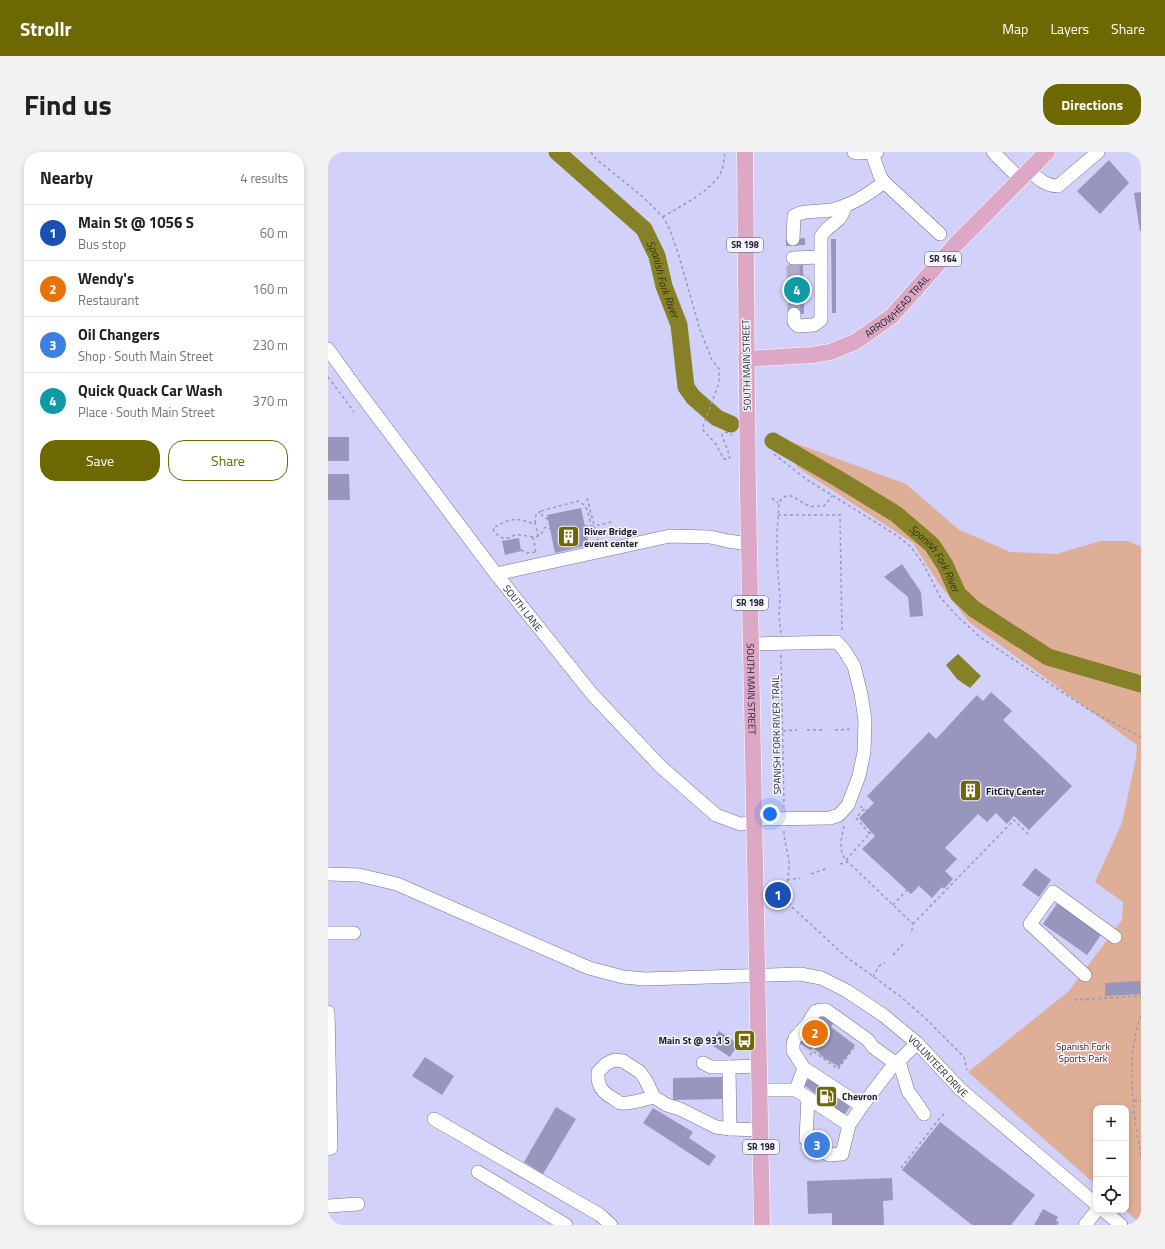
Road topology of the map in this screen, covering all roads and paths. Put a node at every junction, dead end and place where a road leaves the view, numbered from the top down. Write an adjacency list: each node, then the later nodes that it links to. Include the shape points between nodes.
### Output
1 (591, 152): 12 (path)
2 (725, 152): 12 (path, via 720,174 708,189)
3 (745, 152): 17 (main road, SOUTH MAIN STREET / SR 198)
4 (854, 152): 5 (street)
5 (875, 152): 10 (street, via 880,176)
6 (993, 152): 9 (street)
7 (1046, 152): 9 (main road, ARROWHEAD TRAIL / SR 164)
8 (1098, 152): 9 (street, via 1058,186 1044,184)
9 (1024, 174): 17 (main road, ARROWHEAD TRAIL / SR 164, via 955,245 892,316 856,342 830,352 812,355)
10 (884, 182): 11 (street, via 873,191); 13 (street)
11 (846, 205): 14 (street, via 840,218 823,232); 14 (street, via 794,216 793,252)
12 (662, 217): 20 (path, via 670,230 679,256 700,330 712,360 719,369 719,383 702,429 727,460 730,457 722,435 726,432)
13 (940, 234)
14 (820, 257): 15 (street, via 821,320 814,325 798,326 794,322)
15 (794, 314)
16 (328, 349): 39 (street, SOUTH LANE)
17 (746, 359): 37 (main road, SOUTH MAIN STREET / SR 198, bridge)
18 (328, 377): 19 (path)
19 (354, 412)
20 (732, 435)
21 (774, 454): 22 (path)
22 (832, 496): 25 (path, via 824,506 811,506 791,496 786,496); 48 (path, via 910,546 923,563 940,597 980,637 1089,710)
23 (587, 498): 32 (path)
24 (772, 498): 25 (path)
25 (779, 503): 40 (path, SPANISH FORK RIVER TRAIL, via 777,562)
26 (541, 511): 27 (path, via 544,518); 28 (path, via 536,514); 31 (path, via 578,501 587,509)
27 (548, 519)
28 (535, 522): 34 (path); 35 (path, via 533,524 511,519 493,528 494,532 503,538 512,538 515,535)
29 (611, 522): 32 (path)
30 (585, 526): 31 (path)
31 (591, 526): 32 (path)
32 (594, 526): 36 (path)
33 (550, 529): 34 (path, via 544,528)
34 (538, 536): 35 (path)
35 (533, 537): 38 (path, via 536,553)
36 (599, 544)
37 (749, 544): 39 (street, via 710,537 670,536); 41 (main road, SOUTH MAIN STREET / SR 198)
38 (521, 550)
39 (496, 574): 53 (street, SOUTH LANE, via 592,694 660,766 716,815 740,824)
40 (782, 643): 41 (street); 47 (path, SPANISH FORK RIVER TRAIL); 52 (street, SOUTH LANE, via 837,642 854,666 865,720 864,752 859,776 848,805 839,815 830,818)
41 (751, 644): 53 (main road, SOUTH MAIN STREET / SR 198)
42 (858, 729): 46 (path)
43 (797, 730): 47 (path)
44 (807, 730): 45 (path)
45 (824, 730)
46 (835, 730)
47 (783, 731): 52 (path, SPANISH FORK RIVER TRAIL)
48 (1141, 737)
49 (856, 804): 50 (path)
50 (864, 809): 51 (path); 55 (path, via 856,818 870,833)
51 (867, 811)
52 (784, 818): 53 (street, SOUTH LANE); 61 (path, SPANISH FORK RIVER TRAIL, via 784,839 789,863)
53 (755, 821): 72 (main road, SOUTH MAIN STREET / SR 198)
54 (1028, 834): 64 (path, via 1014,820)
55 (846, 860)
56 (840, 864): 63 (path, via 848,862)
57 (828, 868): 59 (path)
58 (328, 874): 72 (street, VOLUNTEER DRIVE, via 359,875 396,884 589,968 623,977 645,979)
59 (811, 874)
60 (800, 878): 61 (path)
61 (786, 880): 74 (path, SPANISH FORK RIVER TRAIL, via 787,900 791,906 845,956)
62 (907, 890): 63 (path)
63 (893, 905): 64 (path)
64 (913, 924): 67 (path)
65 (328, 933): 66 (street)
66 (354, 933)
67 (910, 934)
68 (1115, 937): 73 (street, via 1053,892 1030,924)
69 (903, 944): 70 (path)
70 (893, 955)
71 (885, 962): 74 (path, via 879,966)
72 (758, 975): 80 (street, VOLUNTEER DRIVE, via 800,974 821,978 847,991 884,1016); 84 (main road, SOUTH MAIN STREET / SR 198)
73 (1085, 975)
74 (873, 977): 88 (path, SPANISH FORK RIVER TRAIL, via 908,1002 942,1035 964,1057)
75 (1141, 996): 76 (path)
76 (1074, 1000)
77 (328, 1012): 103 (street, via 332,1148)
78 (1141, 1016): 95 (path, via 1132,1053)
79 (857, 1043): 87 (path)
80 (917, 1043): 82 (street); 107 (street, VOLUNTEER DRIVE, via 960,1089)
81 (810, 1055): 87 (path, via 813,1052)
82 (897, 1062): 86 (street, via 873,1047 868,1040 826,1010 821,1010 816,1011 793,1044 793,1051); 96 (street); 98 (street, via 908,1091)
83 (703, 1063): 85 (street, via 711,1067)
84 (760, 1066): 85 (street); 90 (main road, SOUTH MAIN STREET / SR 198)
85 (729, 1067): 101 (street)
86 (804, 1068): 91 (street); 96 (street)
87 (838, 1070): 89 (path)
88 (967, 1070)
89 (836, 1073)
90 (760, 1090): 91 (street); 102 (main road, SOUTH MAIN STREET / SR 198)
91 (796, 1090): 93 (street)
92 (654, 1097): 101 (street, via 716,1128)
93 (808, 1098): 100 (street); 100 (street, via 806,1139 829,1155 842,1154)
94 (1141, 1101): 95 (path)
95 (1134, 1102): 104 (path)
96 (862, 1106): 100 (street)
97 (946, 1112): 105 (path)
98 (924, 1114)
99 (434, 1119): 113 (street, via 600,1215)
100 (849, 1125)
101 (730, 1129): 102 (street)
102 (761, 1130): 114 (main road, SOUTH MAIN STREET / SR 198)
103 (328, 1149)
104 (1141, 1155)
105 (901, 1168)
106 (478, 1172): 112 (street)
107 (1093, 1201)
108 (358, 1204): 109 (street)
109 (328, 1206)
110 (1095, 1213): 115 (street)
111 (1107, 1213): 116 (street)
112 (566, 1225)
113 (611, 1225)
114 (762, 1225)
115 (1085, 1225)
116 (1121, 1225)

